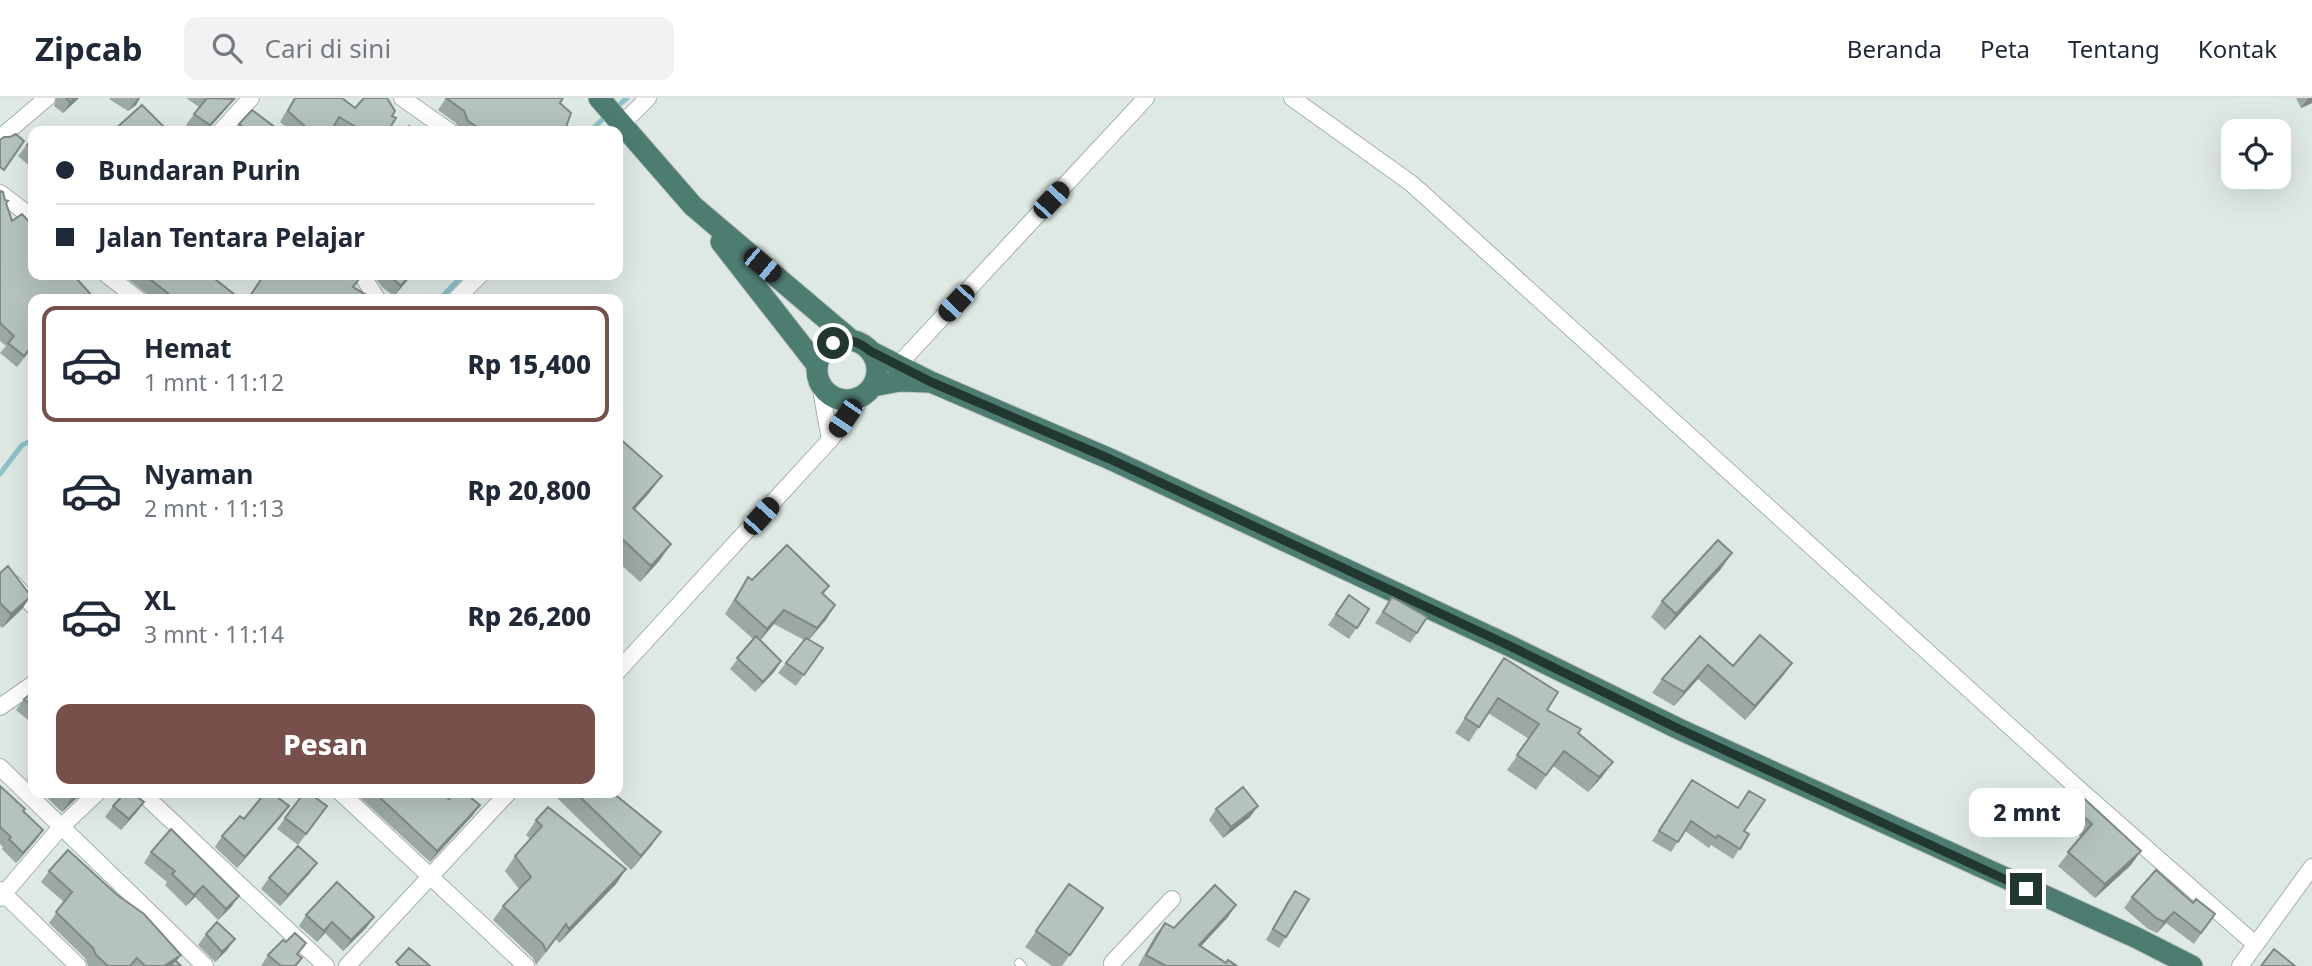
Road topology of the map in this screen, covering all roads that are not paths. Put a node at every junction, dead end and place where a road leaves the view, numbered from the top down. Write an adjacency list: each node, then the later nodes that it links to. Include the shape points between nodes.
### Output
1 (47, 98): 11 (street)
2 (251, 98): 8 (street)
3 (402, 98): 9 (street)
4 (648, 98): 7 (street)
5 (1146, 98): 21 (street)
6 (1292, 98): 43 (street, via 1412,184)
7 (611, 116)
8 (226, 126)
9 (442, 126)
10 (623, 129): 13 (highway)
11 (0, 138)
12 (0, 193): 14 (street)
13 (693, 206): 19 (highway); 22 (highway)
14 (28, 214)
15 (113, 280): 17 (street)
16 (475, 280): 18 (street)
17 (132, 294)
18 (461, 294)
19 (851, 340): 20 (highway); 22 (highway, via 825,348)
20 (870, 351): 21 (highway); 24 (highway, via 877,368)
21 (899, 364): 23 (highway)
22 (818, 374): 24 (highway, via 827,392 845,400); 25 (street)
23 (931, 382): 24 (highway, via 900,381); 50 (highway, via 1110,459)
24 (868, 390): 25 (street)
25 (830, 440): 28 (street)
26 (9, 578): 27 (street)
27 (28, 600)
28 (623, 666)
29 (28, 687): 30 (street)
30 (4, 699)
31 (0, 767): 32 (street)
32 (28, 795)
33 (32, 798): 38 (street)
34 (92, 798): 38 (street)
35 (147, 798): 47 (street)
36 (346, 798): 40 (street)
37 (503, 798): 40 (street)
38 (61, 827): 41 (street); 46 (street)
39 (2312, 867): 43 (street)
40 (429, 877): 48 (street); 49 (street)
41 (1, 894): 45 (street)
42 (1172, 899): 44 (street)
43 (2255, 944): 51 (street)
44 (1112, 965)
45 (78, 966)
46 (205, 966)
47 (326, 966)
48 (347, 966)
49 (526, 966)
50 (2192, 966)
51 (2240, 966)

